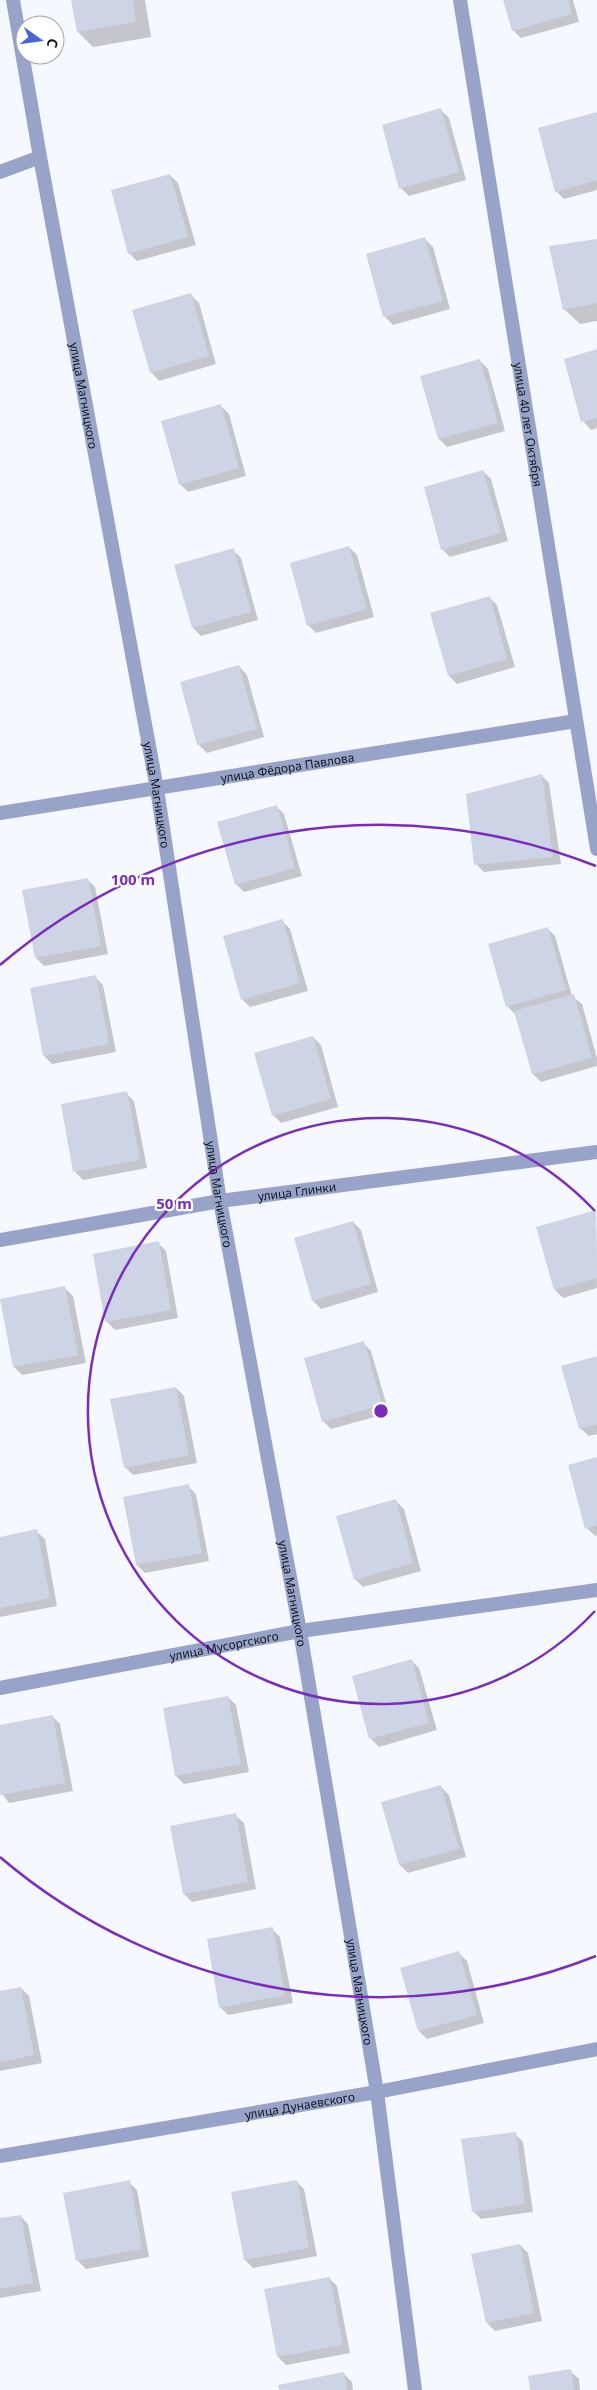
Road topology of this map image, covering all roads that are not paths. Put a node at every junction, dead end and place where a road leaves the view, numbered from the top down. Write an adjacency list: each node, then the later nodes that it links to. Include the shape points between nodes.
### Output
1 (13, 0): 3 (street, улица Магницкого)
2 (460, 0): 5 (street, улица 40 лет Октября)
3 (40, 157): 4 (street); 6 (street, улица Магницкого)
4 (0, 172)
5 (576, 721): 6 (street, улица Фёдора Павлова); 8 (street, улица 40 лет Октября)
6 (157, 789): 7 (street, улица Фёдора Павлова); 10 (street, улица Магницкого)
7 (0, 813)
8 (597, 849)
9 (597, 1152): 10 (street, улица Глинки)
10 (220, 1201): 11 (street, улица Глинки); 13 (street, улица Магницкого)
11 (0, 1240)
12 (597, 1590): 13 (street, улица Мусоргского)
13 (300, 1631): 14 (street, улица Мусоргского); 16 (street, улица Магницкого)
14 (0, 1688)
15 (597, 2049): 16 (street, улица Дунаевского)
16 (377, 2092): 17 (street, улица Дунаевского); 18 (street, улица Магницкого)
17 (0, 2156)
18 (415, 2390)

